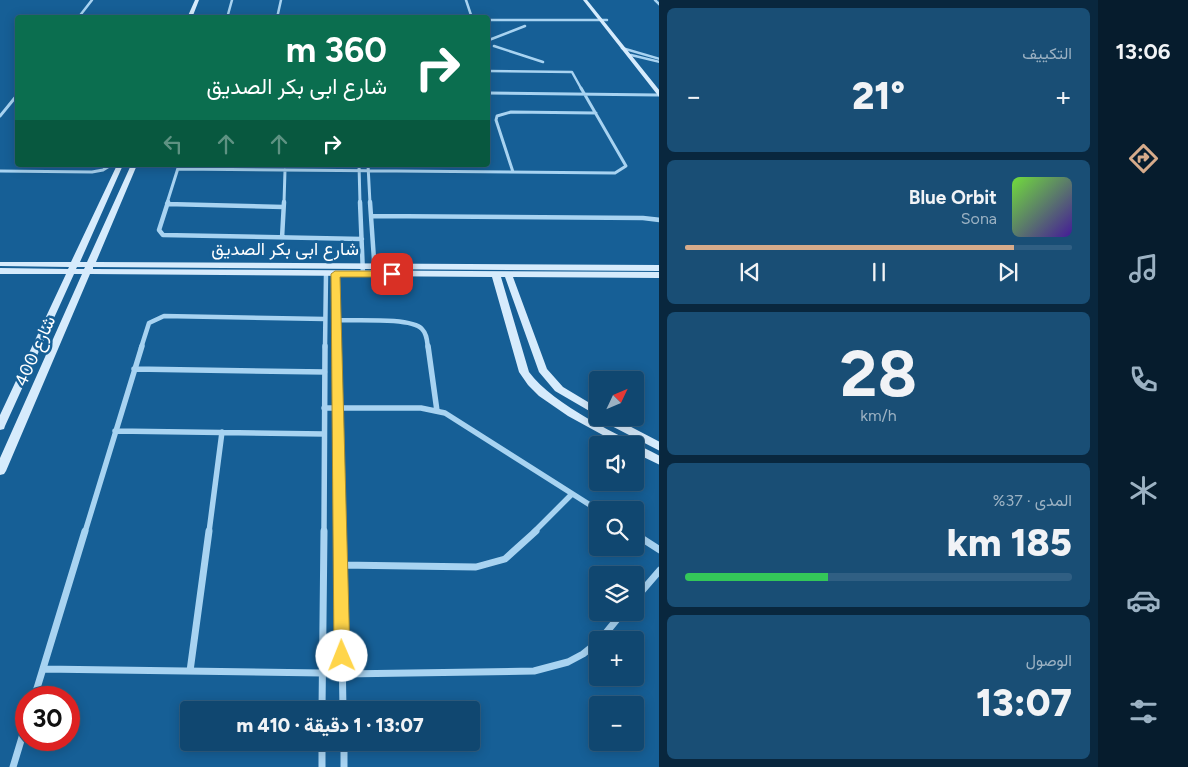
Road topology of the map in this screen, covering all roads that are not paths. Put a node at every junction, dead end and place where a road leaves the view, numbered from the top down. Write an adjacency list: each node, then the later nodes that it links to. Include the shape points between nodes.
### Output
1 (92, 0): 10 (street)
2 (197, 0): 11 (main road)
3 (202, 0): 12 (main road)
4 (232, 0): 13 (street)
5 (281, 0): 14 (street)
6 (466, 0): 15 (street)
7 (589, 0): 17 (main road)
8 (655, 0): 9 (street)
9 (659, 5)
10 (80, 15)
11 (190, 15)
12 (196, 15)
13 (228, 15)
14 (278, 15)
15 (471, 15)
16 (490, 19): 17 (street)
17 (602, 19): 23 (main road); 24 (main road)
18 (525, 26): 19 (street)
19 (490, 38)
20 (490, 40): 21 (street)
21 (494, 46): 22 (street); 26 (street)
22 (490, 48)
23 (624, 51): 24 (street); 24 (street); 31 (main road)
24 (634, 54): 25 (street); 25 (street); 28 (main road)
25 (659, 60)
26 (543, 62)
27 (490, 71): 30 (street, via 572,72)
28 (659, 85)
29 (490, 93): 30 (street)
30 (586, 93): 31 (street); 33 (street)
31 (659, 95)
32 (15, 98): 34 (street)
33 (596, 112): 46 (street, via 511,112 498,116 496,120); 46 (street, via 625,168 615,172)
34 (0, 116)
35 (107, 167): 43 (street, via 92,172)
36 (119, 167): 54 (main road, شارع 400)
37 (133, 167): 55 (main road, شارع 400)
38 (178, 167): 39 (street); 47 (street)
39 (245, 167): 42 (street)
40 (358, 167): 44 (street)
41 (368, 167): 45 (street)
42 (285, 170): 44 (street); 48 (street)
43 (0, 171)
44 (359, 171): 45 (street); 52 (street)
45 (369, 171): 46 (street); 49 (street)
46 (514, 172)
47 (167, 204): 48 (street); 51 (street, via 159,230 163,235)
48 (284, 207): 51 (street)
49 (372, 216): 50 (street); 58 (street)
50 (659, 220)
51 (282, 238): 52 (street)
52 (362, 239): 57 (street)
53 (0, 264): 54 (main road, شارع ابى بكر الصديق)
54 (73, 268): 55 (main road, شارع ابى بكر الصديق); 59 (main road, شارع ابى بكر الصديق); 73 (main road, شارع 400)
55 (90, 268): 57 (main road, شارع ابى بكر الصديق); 60 (main road, شارع ابى بكر الصديق); 82 (main road, شارع 400)
56 (659, 268): 58 (main road, شارع ابى بكر الصديق)
57 (363, 270): 58 (main road, شارع ابى بكر الصديق); 61 (main road, شارع ابى بكر الصديق)
58 (375, 270): 62 (main road, شارع ابى بكر الصديق)
59 (0, 271)
60 (326, 274): 61 (main road, شارع ابى بكر الصديق); 65 (street)
61 (335, 274): 66 (street)
62 (496, 274): 63 (main road, شارع ابى بكر الصديق); 78 (main road, via 524,372 531,384)
63 (508, 274): 64 (main road, شارع ابى بكر الصديق); 69 (main road, via 542,370 559,389)
64 (659, 275)
65 (325, 320): 67 (street, via 160,317 147,325); 68 (street)
66 (336, 320): 71 (street); 72 (street, via 408,322 421,327 426,334)
67 (134, 369): 68 (street); 75 (street)
68 (325, 372): 70 (street)
69 (589, 407)
70 (324, 408): 71 (street); 77 (street)
71 (338, 408): 72 (street, via 421,408); 87 (street)
72 (437, 411): 83 (street, via 453,417)
73 (0, 426)
74 (621, 426): 79 (main road)
75 (115, 431): 76 (street); 93 (street)
76 (222, 432): 77 (street); 94 (street)
77 (324, 434): 95 (street)
78 (614, 436)
79 (659, 447)
80 (644, 453): 81 (main road)
81 (659, 462)
82 (0, 471)
83 (572, 494): 84 (street); 87 (street, via 520,547 495,563 467,568)
84 (589, 504)
85 (644, 540): 86 (street)
86 (659, 550)
87 (341, 565): 96 (street)
88 (659, 570): 89 (street)
89 (644, 588)
90 (616, 621): 91 (street)
91 (607, 631)
92 (589, 649): 96 (street, via 560,666 534,671)
93 (43, 669): 94 (street); 97 (street)
94 (190, 671): 95 (street)
95 (322, 673): 98 (street)
96 (343, 674): 99 (street)
97 (38, 686)
98 (322, 701)
99 (343, 701)
100 (18, 751): 103 (street)
101 (322, 751): 104 (street)
102 (344, 751): 105 (street)
103 (13, 767)
104 (322, 767)
105 (344, 767)

